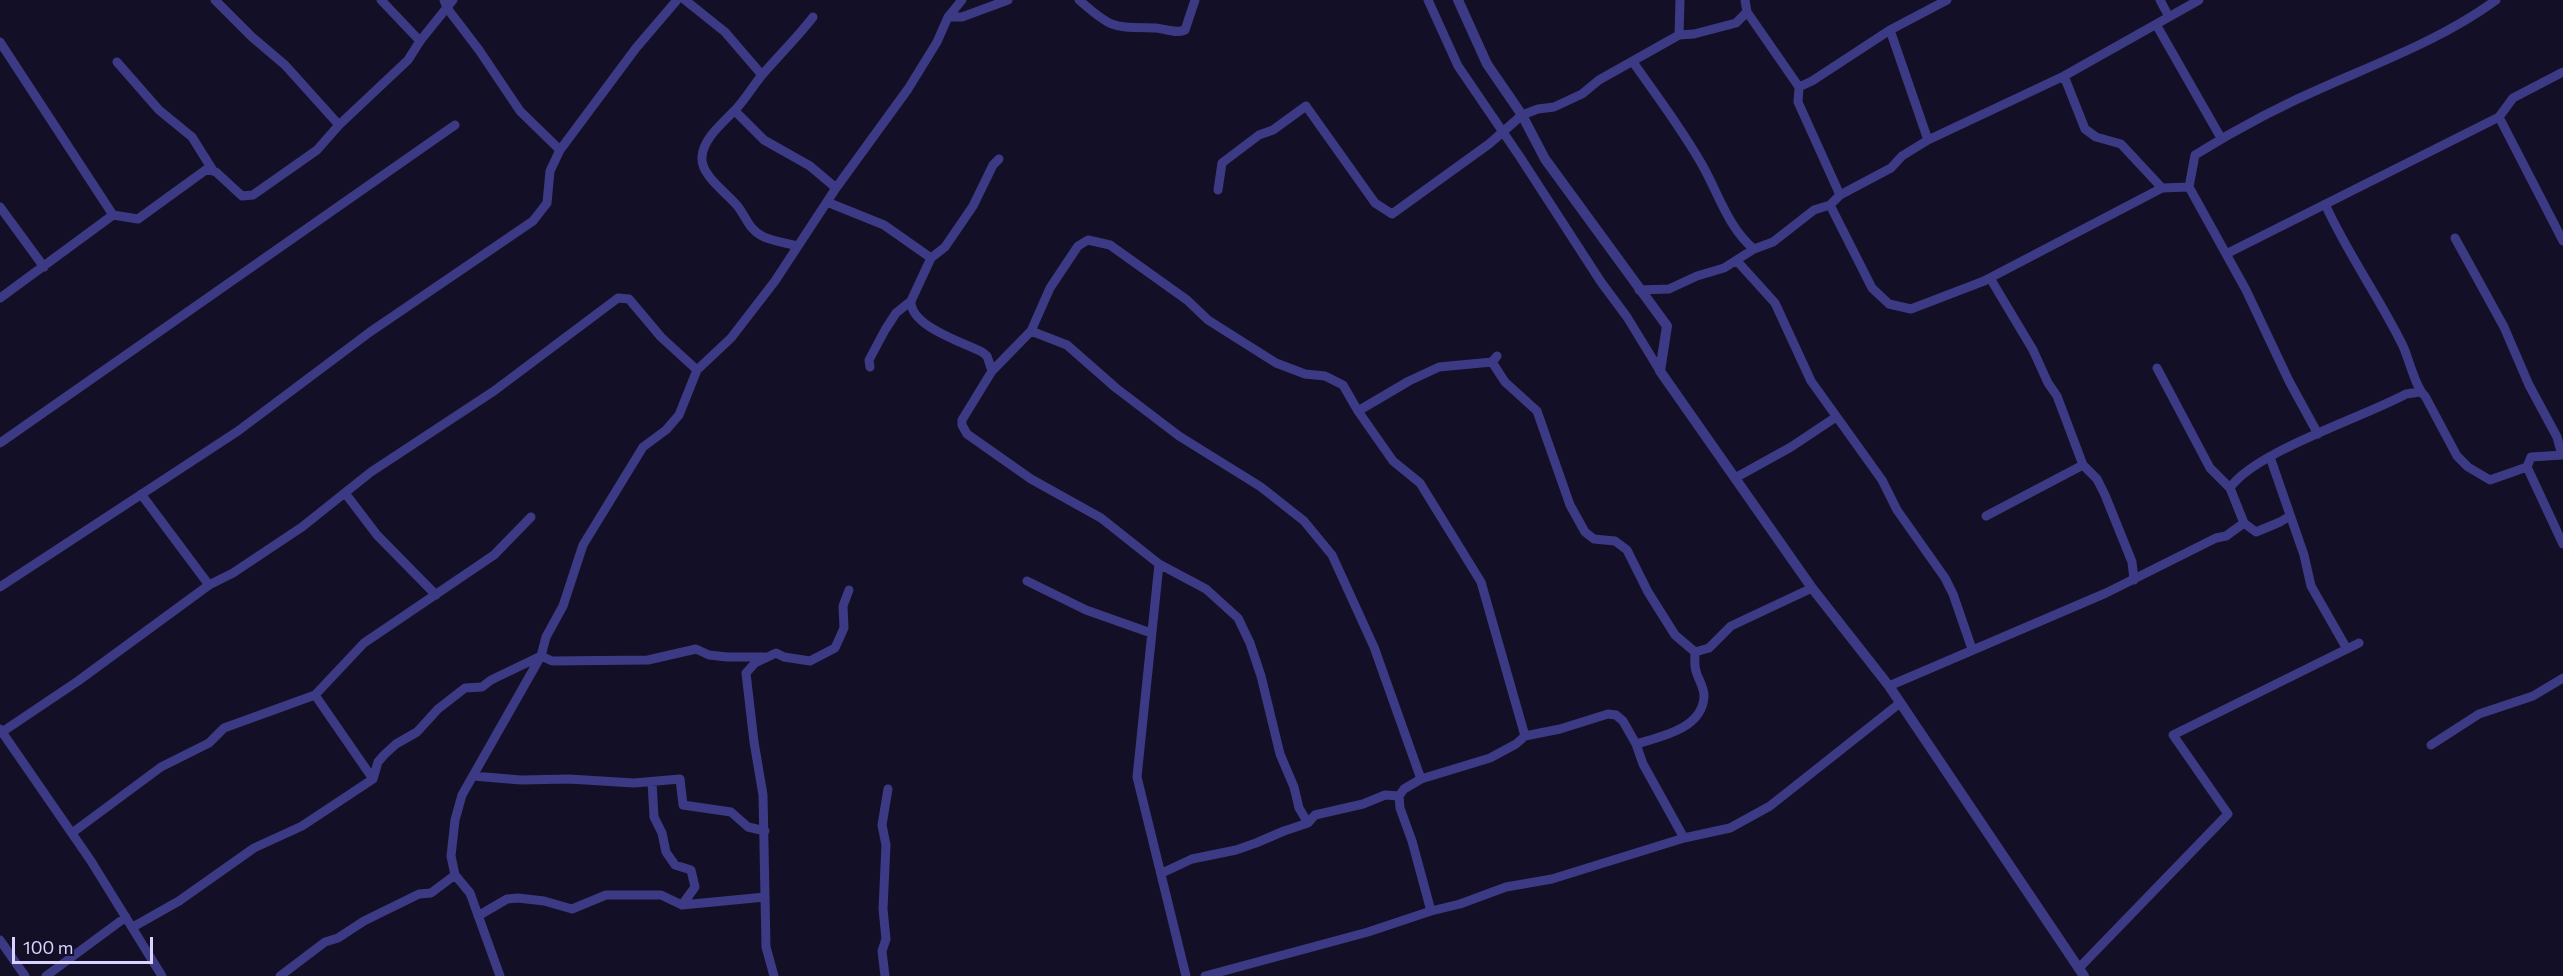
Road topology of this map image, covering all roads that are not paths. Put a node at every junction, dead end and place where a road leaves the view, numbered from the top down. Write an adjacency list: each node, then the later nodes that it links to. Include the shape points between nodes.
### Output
1 (215, 0): 36 (street, via 285,65)
2 (381, 0): 25 (street)
3 (677, 0): 41 (street, via 641,41)
4 (684, 0): 30 (street, via 725,32)
5 (962, 0): 21 (street)
6 (1008, 0): 21 (street, via 962,17)
7 (1079, 0): 8 (street, via 1118,28 1180,32 1185,30)
8 (1195, 0)
9 (1428, 0): 38 (street, via 1458,66)
10 (1458, 0): 34 (street, via 1487,64)
11 (1680, 0): 24 (street)
12 (1745, 0): 18 (street)
13 (1947, 0): 23 (street)
14 (2160, 0): 19 (street)
15 (2199, 0): 19 (street)
16 (2496, 0): 39 (street, via 2403,53)
17 (448, 3): 25 (street); 41 (street, via 520,111)
18 (1747, 12): 24 (street, via 1736,23); 32 (street)
19 (2169, 16): 22 (street)
20 (813, 17): 30 (street)
21 (948, 17): 45 (street, via 938,42 908,89)
22 (2157, 26): 31 (street); 39 (street)
23 (1890, 30): 32 (street); 40 (street)
24 (1679, 35): 28 (street)
25 (420, 41): 36 (street, via 408,60)
26 (0, 42): 53 (street)
27 (117, 62): 43 (street, via 159,110 192,137)
28 (1633, 62): 34 (street, via 1582,94 1554,107); 57 (street, via 1676,123 1731,220)
29 (2563, 72): 35 (street, via 2513,98)
30 (762, 75): 33 (street)
31 (2064, 76): 40 (street); 46 (street, via 2085,129 2096,137 2121,144)
32 (1799, 87): 48 (street, via 1798,102)
33 (736, 109): 45 (street, via 739,117 764,140 810,166); 56 (street, via 709,138 702,162 752,229 764,237)
34 (1522, 115): 38 (street); 63 (street, via 1545,159)
35 (2499, 117): 50 (street); 55 (street)
36 (339, 125): 43 (street, via 317,150 253,195 242,196)
37 (455, 125): 76 (street)
38 (1502, 132): 47 (street, via 1390,214 1375,203 1306,106 1222,163); 71 (street)
39 (2221, 138): 44 (street, via 2195,155)
40 (1928, 140): 48 (street, via 1891,168)
41 (560, 150): 83 (street, via 550,171 547,202 533,221 370,332 238,431)
42 (999, 159): 59 (street, via 945,247)
43 (212, 169): 53 (street, via 138,219)
44 (2189, 187): 46 (street); 58 (street)
45 (836, 188): 49 (street)
46 (2162, 188): 62 (street)
47 (1218, 190)
48 (1840, 195): 51 (street)
49 (827, 202): 56 (street); 59 (street, via 884,225)
50 (2325, 204): 58 (street); 72 (street, via 2395,329)
51 (1830, 205): 57 (street, via 1815,210 1773,242); 62 (street, via 1872,288 1888,304 1911,309)
52 (0, 207): 61 (street)
53 (113, 215): 61 (street)
54 (2455, 238): 77 (street, via 2504,327)
55 (2563, 241)
56 (797, 246): 69 (street, via 731,338)
57 (1754, 249): 60 (street)
58 (2226, 254): 75 (street)
59 (931, 258): 65 (street)
60 (1737, 261): 63 (street, via 1669,289); 74 (street, via 1775,303 1810,381)
61 (44, 267): 64 (street)
62 (1990, 278): 79 (street, via 2057,396)
63 (1638, 290): 71 (street, via 1667,326)
64 (0, 298)
65 (911, 302): 67 (street, via 896,313 885,330 869,360); 70 (street, via 917,319 982,352)
66 (1031, 331): 70 (street); 73 (street, via 1050,288 1078,246 1088,240 1102,242 1170,288 1208,320 1276,363 1305,374 1325,375 1343,385); 115 (street, via 1067,345 1179,436 1261,487 1304,521 1332,555 1374,647)
67 (870, 366)
68 (2157, 368): 82 (street, via 2210,468)
69 (697, 370): 84 (street, via 629,298 618,298 494,391 371,472); 103 (street, via 679,415 643,447 583,545)
70 (992, 371): 90 (street, via 962,420 967,434 1031,479 1101,518)
71 (1660, 371): 81 (street)
72 (2420, 392): 75 (street, via 2406,394); 80 (street, via 2426,396 2457,456 2468,467 2490,480)
73 (1358, 411): 102 (street, via 1439,367 1495,359 1505,382 1537,411 1570,505 1585,532 1594,539 1615,541 1627,550 1675,634); 110 (street, via 1393,461 1420,483 1481,582)
74 (1836, 417): 81 (street); 100 (street, via 1945,578)
75 (2318, 434): 78 (street)
76 (0, 443)
77 (2563, 455): 80 (street, via 2531,457)
78 (2270, 457): 82 (street, via 2237,478); 86 (street)
79 (2083, 465): 85 (street); 91 (street, via 2097,479 2114,512 2132,562)
80 (2527, 467): 89 (street)
81 (1735, 478): 95 (street)
82 (2230, 488): 88 (street)
83 (141, 494): 93 (street); 94 (street)
84 (345, 494): 93 (street, via 302,528); 97 (street, via 377,535)
85 (1986, 516)
86 (2290, 516): 88 (street, via 2256,532); 101 (street, via 2311,586)
87 (531, 517): 97 (street, via 494,555)
88 (2244, 523): 91 (street, via 2226,536)
89 (2563, 544)
90 (1159, 564): 98 (street); 119 (street, via 1206,589 1238,618 1261,676 1280,754)
91 (2134, 580): 100 (street)
92 (1027, 581): 98 (street, via 1086,610)
93 (209, 585): 109 (street, via 78,681)
94 (0, 587)
95 (1812, 588): 102 (street, via 1731,627 1709,648); 106 (street)
96 (849, 590): 104 (street, via 843,606 844,628 831,651 810,661 776,652)
97 (436, 595): 107 (street, via 364,643)
98 (1151, 633): 123 (street, via 1137,777)
99 (2359, 643): 101 (street)
100 (1972, 649): 106 (street)
101 (2347, 649): 132 (street, via 2173,735 2228,814)
102 (1695, 652): 111 (street, via 1695,669 1705,695 1702,710 1689,724 1669,735)
103 (541, 656): 104 (street, via 552,661 648,660 696,649 708,655); 113 (street); 114 (street, via 482,687 465,688 417,732 384,755)
104 (765, 657): 120 (street, via 746,673)
105 (2563, 678): 112 (street, via 2533,696 2479,714)
106 (1889, 686): 108 (street)
107 (315, 695): 114 (street); 121 (street, via 224,728 209,743 161,767)
108 (1900, 702): 122 (street, via 1770,806 1730,828); 132 (street)
109 (1, 731): 121 (street)
110 (1525, 736): 111 (street, via 1616,715); 115 (street, via 1490,758)
111 (1636, 744): 122 (street)
112 (2431, 745)
113 (473, 776): 116 (street); 124 (street, via 455,820 451,847)
114 (373, 779): 130 (street, via 302,826 254,848 179,901)
115 (1421, 779): 118 (street)
116 (652, 782): 120 (street, via 680,779 683,805 731,812 748,827); 126 (street, via 654,817 663,833 666,852 675,865 691,870 695,886)
117 (888, 789): 139 (street, via 882,825 886,845 886,939 882,951)
118 (1399, 796): 119 (street, via 1384,795 1315,815); 127 (street)
119 (1308, 823): 123 (street, via 1236,850 1192,859)
120 (765, 831): 125 (street)
121 (72, 833): 129 (street)
122 (1683, 838): 127 (street)
123 (1162, 873): 140 (street)
124 (455, 875): 128 (street, via 470,893); 136 (street, via 431,893 419,894 325,942)
125 (765, 897): 126 (street); 138 (street, via 766,947)
126 (682, 905): 128 (street, via 661,896 624,894 606,895 572,909 518,898 507,899)
127 (1431, 911): 141 (street)
128 (478, 915): 137 (street)
129 (126, 917): 130 (street); 134 (street)
130 (133, 927): 135 (street)
131 (0, 940): 133 (street)
132 (2082, 972)
133 (25, 976)
134 (46, 976)
135 (162, 976)
136 (280, 976)
137 (500, 976)
138 (774, 976)
139 (885, 976)
140 (1186, 976)
141 (1205, 976)

